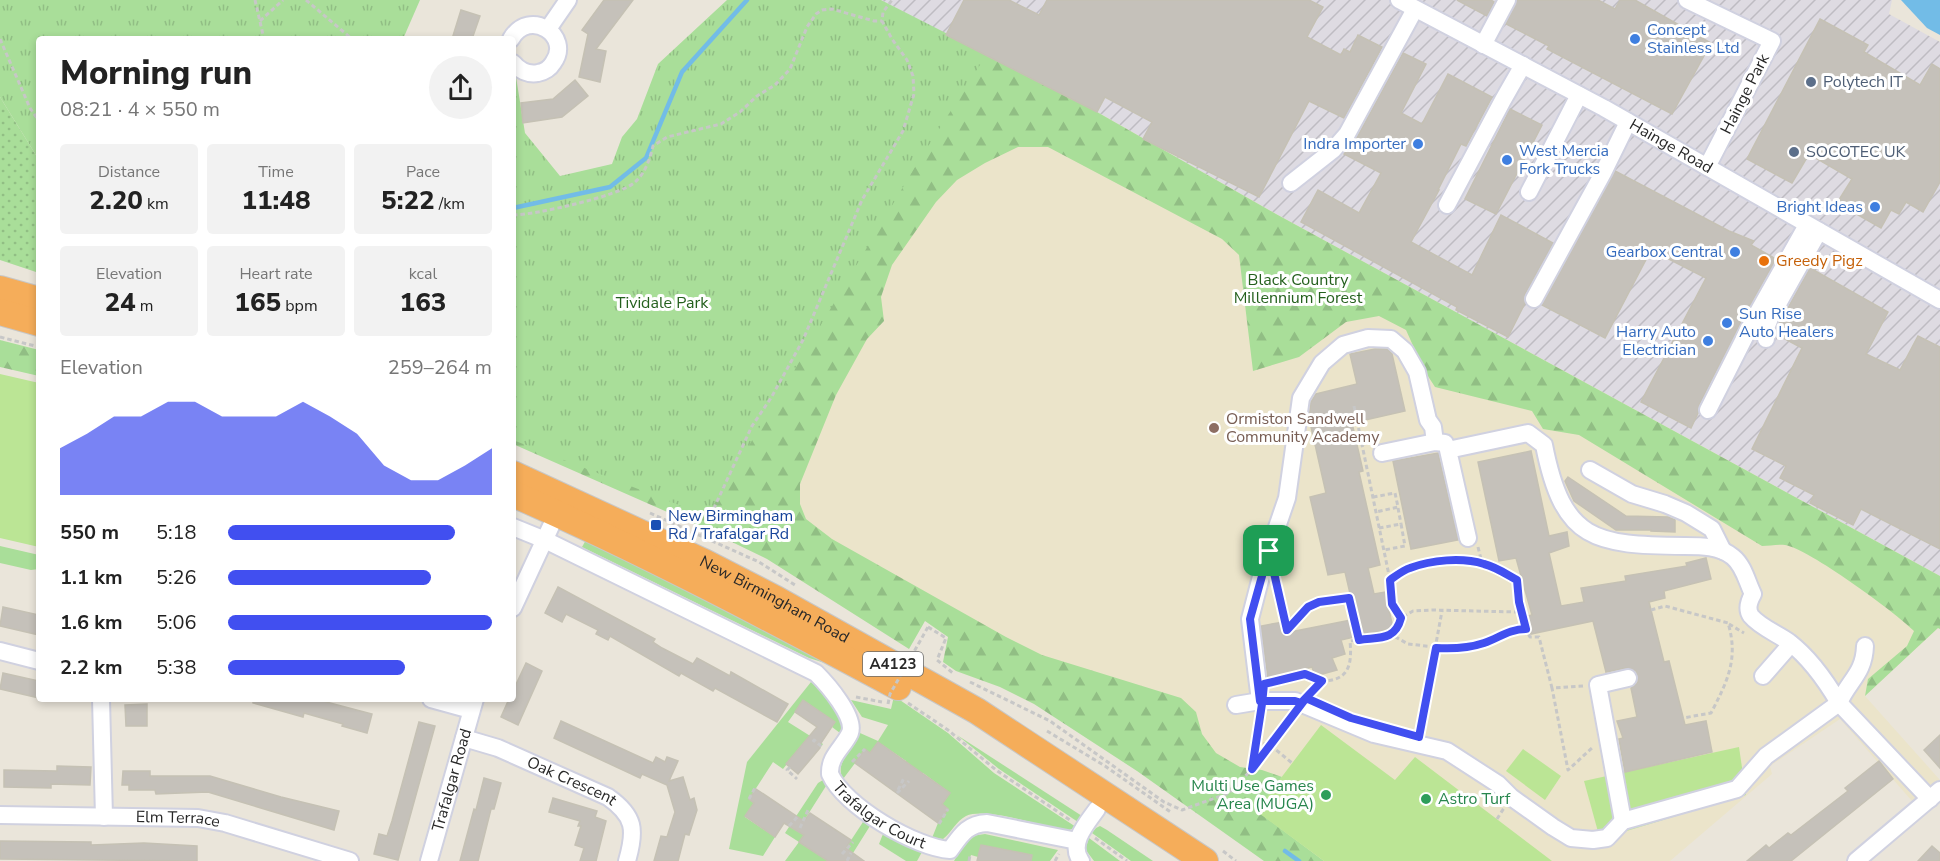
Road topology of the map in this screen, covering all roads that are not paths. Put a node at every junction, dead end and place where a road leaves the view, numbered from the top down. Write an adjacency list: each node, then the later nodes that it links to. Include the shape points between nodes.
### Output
1 (568, 0): 6 (street)
2 (1399, 0): 5 (street, Hainge Road)
3 (1507, 0): 8 (street)
4 (1687, 0): 13 (street, Hainge Park, via 1772,41)
5 (1415, 9): 8 (street, Hainge Road); 14 (street, via 1347,134 1334,150)
6 (548, 29): 7 (street, via 525,26); 10 (street, via 557,43 556,59 551,66 545,71 528,73)
7 (513, 36)
8 (1483, 45): 9 (street, Hainge Road)
9 (1523, 65): 11 (street, Hainge Road); 16 (street)
10 (516, 66)
11 (1579, 95): 12 (street, Hainge Road); 15 (street)
12 (1628, 122): 13 (street, Hainge Road); 20 (street)
13 (1707, 167): 17 (street, Hainge Road)
14 (1292, 183)
15 (1529, 192)
16 (1447, 205)
17 (1813, 228): 21 (street, Hainge Road); 24 (street, via 1770,318); 25 (street, via 1753,321)
18 (0, 289): 19 (highway)
19 (36, 299)
20 (1534, 299)
21 (1940, 300)
22 (0, 312): 23 (highway)
23 (36, 322)
24 (1766, 339)
25 (1708, 410)
26 (1442, 446): 27 (street); 33 (street); 35 (street, via 1528,434 1544,445 1549,471 1566,511 1590,534 1622,544 1709,547); 48 (street, via 1428,420 1417,372 1405,351 1391,339 1368,338 1343,345 1322,363 1301,398 1287,498 1250,619)
27 (1382, 453)
28 (1590, 470): 35 (street, via 1632,494 1686,513 1712,529)
29 (516, 476): 31 (highway, New Birmingham Road / A4123)
30 (516, 495): 31 (highway, New Birmingham Road / A4123)
31 (560, 505): 34 (street); 54 (highway, New Birmingham Road / A4123, via 593,529 970,726); 60 (highway, New Birmingham Road / A4123, via 776,599 977,711)
32 (516, 528): 34 (street)
33 (1468, 538)
34 (544, 540): 36 (street); 54 (street, Trafalgar Court, via 816,673 851,726 832,759 833,781 880,822 910,838 950,850 968,827 977,824)
35 (1723, 551): 37 (street, via 1741,567 1753,594 1748,611 1752,618)
36 (516, 601)
37 (1791, 644): 41 (street); 45 (street, via 1822,675)
38 (1865, 646): 45 (street, via 1860,671)
39 (0, 651): 40 (street)
40 (36, 660)
41 (1763, 676)
42 (1628, 678): 53 (street, via 1598,685)
43 (101, 702): 52 (street)
44 (456, 702): 46 (street)
45 (1839, 703): 50 (street); 53 (street, via 1766,756 1737,789)
46 (473, 704): 49 (street, Trafalgar Road)
47 (1236, 705): 48 (street)
48 (1260, 707): 53 (street, via 1295,701 1374,734 1447,751 1571,838 1607,838)
49 (464, 738): 56 (street, Trafalgar Road); 57 (street, Oak Crescent, via 498,748 608,797 622,807 633,830)
50 (1935, 795): 61 (street)
51 (0, 815): 52 (street, Elm Terrace)
52 (104, 817): 55 (street, Elm Terrace, via 198,818)
53 (1623, 821)
54 (1086, 826): 58 (street, via 1078,856); 59 (highway, New Birmingham Road / A4123)
55 (350, 861)
56 (429, 861)
57 (627, 861)
58 (1081, 861)
59 (1175, 861)
60 (1205, 861)
61 (1856, 861)

